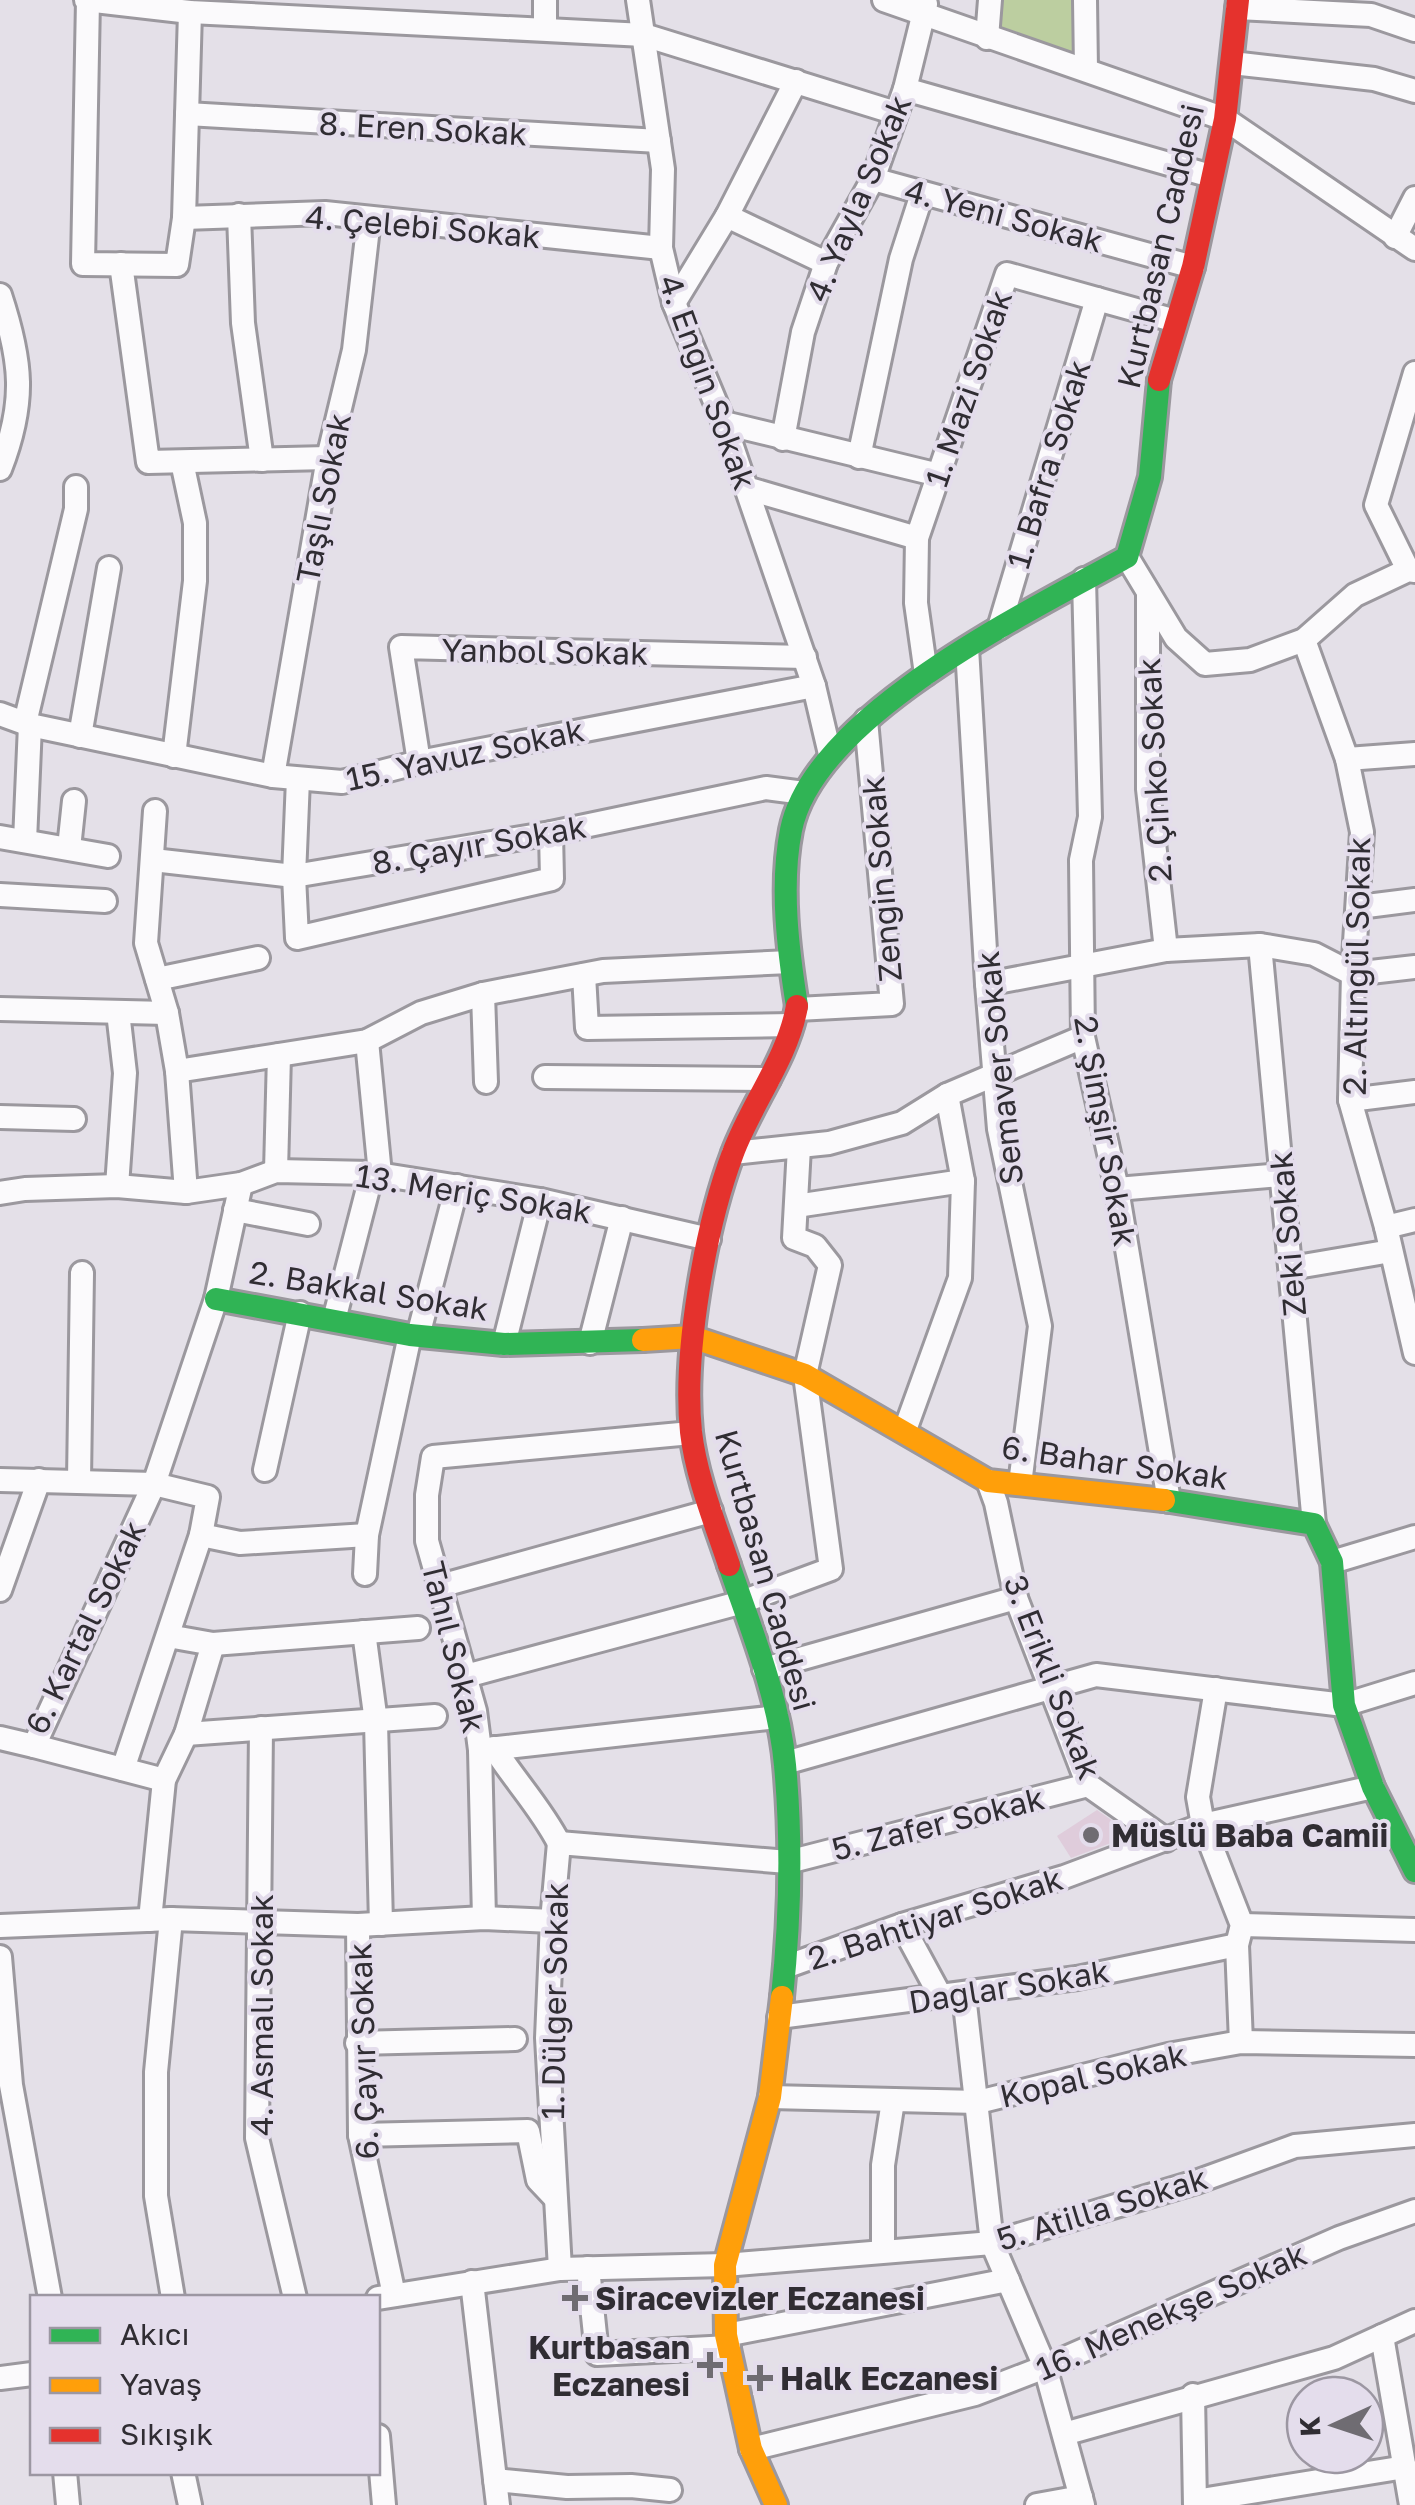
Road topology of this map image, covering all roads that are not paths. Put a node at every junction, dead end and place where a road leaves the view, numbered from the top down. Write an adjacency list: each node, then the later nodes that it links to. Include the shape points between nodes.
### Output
1 (87, 0): 8 (street); 40 (street, via 83,264)
2 (452, 0): 15 (street)
3 (546, 0): 16 (street)
4 (638, 0): 18 (street, 4. Engin Sokak)
5 (884, 0): 12 (street)
6 (990, 0): 19 (street)
7 (1085, 0): 21 (street)
8 (127, 2): 14 (street)
9 (1238, 4): 17 (street, via 1371,15); 20 (main road, Kurtbasan Caddesi)
10 (232, 7): 11 (street); 14 (street)
11 (292, 8): 13 (street)
12 (926, 8): 19 (street); 23 (street, 4. Yayla Sokak)
13 (378, 11): 15 (street)
14 (190, 12): 26 (street)
15 (456, 24): 16 (street)
16 (545, 28): 18 (street)
17 (1415, 30)
18 (644, 34): 22 (street); 28 (street, 4. Engin Sokak)
19 (988, 38): 21 (street)
20 (1232, 63): 24 (street, via 1374,79); 27 (main road, Kurtbasan Caddesi)
21 (1086, 69): 27 (street)
22 (796, 81): 25 (street); 34 (street)
23 (906, 88): 25 (street, 4. Yayla Sokak); 29 (street)
24 (1415, 91)
25 (896, 113): 30 (street, 4. Yayla Sokak)
26 (188, 114): 28 (street, 8. Eren Sokak); 35 (street)
27 (1225, 120): 29 (main road, Kurtbasan Caddesi); 37 (street)
28 (660, 141): 38 (street, 4. Engin Sokak)
29 (1210, 176): 41 (main road, Kurtbasan Caddesi)
30 (873, 178): 31 (street, 4. Yeni Sokak); 39 (street, 4. Yayla Sokak)
31 (922, 194): 41 (street, 4. Yeni Sokak); 49 (street)
32 (1415, 198): 37 (street)
33 (239, 215): 35 (street, 4. Çelebi Sokak); 36 (street, 4. Çelebi Sokak); 51 (street, via 243,323)
34 (727, 216): 39 (street); 44 (street)
35 (184, 218): 40 (street, via 176,265)
36 (369, 218): 38 (street, 4. Çelebi Sokak); 50 (street, Taşlı Sokak, via 354,350)
37 (1405, 243)
38 (661, 248): 44 (street, 4. Engin Sokak)
39 (826, 263): 48 (street, 4. Yayla Sokak)
40 (120, 264): 52 (street, via 148,462)
41 (1194, 267): 45 (main road, Kurtbasan Caddesi)
42 (0, 295): 53 (street, via 20,389)
43 (1097, 299): 45 (street, 1. Mazi Sokak); 54 (street, 1. Mazi Sokak, via 1007,274); 63 (street, 1. Bafra Sokak)
44 (674, 303): 47 (street, 4. Engin Sokak)
45 (1176, 322): 58 (main road, Kurtbasan Caddesi, via 1160,375 1150,477)
46 (1415, 374): 60 (street, via 1376,506)
47 (724, 423): 48 (street); 56 (street, 4. Engin Sokak)
48 (783, 439): 49 (street)
49 (859, 456): 54 (street)
50 (328, 458): 51 (street); 78 (street, Taşlı Sokak)
51 (262, 460): 52 (street)
52 (182, 462): 75 (street, via 195,522 195,581)
53 (0, 469)
54 (939, 475): 57 (street, 1. Mazi Sokak)
55 (76, 487): 71 (street)
56 (746, 488): 57 (street); 66 (street, 4. Engin Sokak)
57 (916, 538): 67 (street, 1. Mazi Sokak)
58 (1127, 557): 61 (main road); 62 (street)
59 (109, 568): 72 (street)
60 (1412, 571): 64 (street, via 1356,594)
61 (1084, 579): 63 (main road); 98 (street, 2. Şimşir Sokak, via 1090,817 1081,860)
62 (1148, 591): 64 (street, via 1176,638 1205,664 1250,660); 95 (street, 2. Çinko Sokak, via 1148,790)
63 (1000, 628): 65 (main road)
64 (1304, 640): 76 (street, 2. Altıngül Sokak)
65 (967, 648): 67 (main road); 103 (street, Semaver Sokak)
66 (805, 656): 68 (street, 4. Engin Sokak); 77 (street, Yanbol Sokak, via 401,648)
67 (926, 674): 70 (main road)
68 (814, 686): 73 (street, 4. Engin Sokak); 77 (street, 15. Yavuz Sokak)
69 (0, 714): 71 (street, 15. Yavuz Sokak)
70 (866, 720): 73 (main road); 108 (street, Zengin Sokak, via 892,1004)
71 (28, 724): 72 (street, 15. Yavuz Sokak); 85 (street)
72 (80, 736): 75 (street, 15. Yavuz Sokak)
73 (830, 754): 80 (main road)
74 (1415, 754): 76 (street)
75 (174, 756): 78 (street, 15. Yavuz Sokak)
76 (1347, 759): 93 (street, 2. Altıngül Sokak, via 1362,832)
77 (419, 762): 79 (street, 15. Yavuz Sokak, via 342,782)
78 (273, 776): 79 (street, 15. Yavuz Sokak)
79 (298, 780): 89 (street)
80 (804, 792): 83 (street, 8. Çayır Sokak, via 766,788); 97 (main road, via 791,830)
81 (74, 801): 86 (street)
82 (155, 811): 88 (street)
83 (551, 834): 89 (street, 8. Çayır Sokak); 89 (street, via 552,879 297,938)
84 (0, 837): 85 (street)
85 (25, 840): 86 (street)
86 (69, 848): 87 (street)
87 (108, 856)
88 (153, 860): 89 (street, 8. Çayır Sokak); 102 (street, via 146,943)
89 (294, 876)
90 (0, 895): 92 (street)
91 (1415, 900): 93 (street)
92 (105, 901)
93 (1359, 906): 100 (street, 2. Altıngül Sokak)
94 (1260, 946): 95 (street); 100 (street, via 1314,954); 126 (street, Zeki Sokak)
95 (1166, 950): 98 (street)
96 (258, 958): 102 (street)
97 (790, 962): 101 (street); 108 (main road)
98 (1081, 965): 103 (street); 109 (street, 2. Şimşir Sokak)
99 (1415, 967): 100 (street)
100 (1353, 974): 119 (street, 2. Altıngül Sokak)
101 (584, 975): 104 (street); 108 (street, via 588,1028)
102 (157, 979): 107 (street)
103 (986, 984): 113 (street, Semaver Sokak)
104 (483, 994): 110 (street, via 421,1013); 116 (street)
105 (0, 1009): 106 (street)
106 (118, 1012): 107 (street); 129 (street, via 125,1072)
107 (167, 1013): 112 (street)
108 (795, 1017): 115 (main road, Kurtbasan Caddesi)
109 (1083, 1037): 113 (street); 131 (street, 2. Şimşir Sokak)
110 (367, 1041): 111 (street); 125 (street)
111 (279, 1055): 112 (street); 124 (street)
112 (177, 1071): 132 (street)
113 (995, 1073): 118 (street); 163 (street, Semaver Sokak, via 999,1130 1040,1326)
114 (545, 1077): 115 (street)
115 (769, 1079): 123 (main road, Kurtbasan Caddesi)
116 (486, 1082)
117 (1415, 1092): 119 (street)
118 (947, 1095): 122 (street, via 902,1123); 127 (street)
119 (1350, 1100): 140 (street, 2. Altıngül Sokak)
120 (0, 1117): 121 (street)
121 (74, 1119)
122 (800, 1146): 123 (street); 135 (street)
123 (733, 1154): 141 (main road, Kurtbasan Caddesi)
124 (276, 1171): 125 (street, 13. Meriç Sokak); 128 (street, 13. Meriç Sokak)
125 (376, 1173): 130 (street, 13. Meriç Sokak); 147 (street)
126 (1281, 1175): 131 (street); 143 (street, Zeki Sokak)
127 (964, 1181): 135 (street); 155 (street, via 960,1278)
128 (240, 1184): 132 (street, 13. Meriç Sokak); 136 (street, 6. Kartal Sokak)
129 (116, 1186): 132 (street, 13. Meriç Sokak); 133 (street, 13. Meriç Sokak)
130 (457, 1186): 134 (street, 13. Meriç Sokak); 149 (street)
131 (1116, 1189): 164 (street, 2. Şimşir Sokak)
132 (186, 1192)
133 (0, 1193)
134 (540, 1200): 137 (street, 13. Meriç Sokak); 152 (street)
135 (796, 1206): 154 (street, via 794,1238 815,1246 830,1265)
136 (235, 1210): 139 (street); 145 (street, 6. Kartal Sokak)
137 (622, 1218): 141 (street, 13. Meriç Sokak); 151 (street)
138 (1415, 1220): 140 (street)
139 (308, 1224)
140 (1386, 1226): 142 (street, 2. Altıngül Sokak)
141 (710, 1239): 150 (main road, Kurtbasan Caddesi)
142 (1401, 1263): 143 (street); 148 (street, 2. Altıngül Sokak)
143 (1291, 1268): 166 (street, Zeki Sokak)
144 (82, 1273): 160 (street)
145 (216, 1298): 146 (main road, 2. Bakkal Sokak); 162 (street, 6. Kartal Sokak)
146 (300, 1314): 147 (main road, 2. Bakkal Sokak); 157 (street)
147 (334, 1320): 149 (main road, 2. Bakkal Sokak)
148 (1412, 1324): 153 (street, 2. Altıngül Sokak)
149 (414, 1336): 152 (main road, 2. Bakkal Sokak); 168 (street)
150 (692, 1336): 151 (main road, 2. Bakkal Sokak); 154 (main road, 6. Bahar Sokak); 156 (main road, Kurtbasan Caddesi)
151 (590, 1343): 152 (main road, 2. Bakkal Sokak)
152 (504, 1344)
153 (1415, 1353)
154 (806, 1375): 155 (main road, 6. Bahar Sokak); 175 (street, via 831,1569)
155 (904, 1430): 161 (main road, 6. Bahar Sokak)
156 (691, 1433): 165 (main road, Kurtbasan Caddesi); 172 (street, Tahıl Sokak, via 433,1457 427,1541)
157 (265, 1470)
158 (0, 1480): 159 (street)
159 (39, 1480): 160 (street); 173 (street)
160 (78, 1480): 162 (street)
161 (988, 1480): 163 (main road, 6. Bahar Sokak); 174 (street, 3. Erikli Sokak)
162 (154, 1484): 167 (street, via 208,1497); 192 (street, 6. Kartal Sokak)
163 (1020, 1484): 164 (main road, 6. Bahar Sokak)
164 (1169, 1502): 166 (main road, 6. Bahar Sokak)
165 (710, 1511): 172 (street); 175 (main road, Kurtbasan Caddesi)
166 (1314, 1524): 170 (main road)
167 (201, 1535): 168 (street, via 240,1544); 178 (street)
168 (367, 1535): 171 (street)
169 (1415, 1537): 170 (street)
170 (1332, 1562): 185 (main road)
171 (365, 1574)
172 (440, 1586): 181 (street, Tahıl Sokak)
173 (0, 1590)
174 (1016, 1598): 180 (street); 183 (street, 3. Erikli Sokak)
175 (740, 1603): 180 (main road, Kurtbasan Caddesi); 181 (street)
176 (418, 1628): 177 (street)
177 (364, 1632): 179 (street); 188 (street, 6. Çayır Sokak)
178 (168, 1636): 179 (street); 195 (street)
179 (213, 1644): 190 (street)
180 (764, 1669): 187 (main road, Kurtbasan Caddesi)
181 (466, 1676): 193 (street, Tahıl Sokak)
182 (1415, 1683): 185 (street)
183 (1051, 1688): 184 (street, via 1096,1674); 194 (street); 197 (street, 3. Erikli Sokak)
184 (1216, 1688): 185 (street); 199 (street, via 1198,1797)
185 (1344, 1705): 198 (main road)
186 (436, 1716): 188 (street)
187 (777, 1717): 193 (street); 194 (main road, Kurtbasan Caddesi)
188 (376, 1722): 189 (street); 209 (street, 6. Çayır Sokak)
189 (261, 1728): 190 (street); 208 (street, 4. Asmalı Sokak)
190 (186, 1734): 196 (street)
191 (0, 1738): 192 (street, 6. Kartal Sokak)
192 (34, 1746): 195 (street)
193 (487, 1749): 202 (street, via 544,1814); 205 (street, Tahıl Sokak)
194 (785, 1763): 203 (main road, Kurtbasan Caddesi)
195 (123, 1770): 196 (street)
196 (164, 1780): 206 (street)
197 (1088, 1785): 201 (street, 3. Erikli Sokak); 203 (street, 5. Zafer Sokak)
198 (1373, 1787): 199 (street, 2. Bahtiyar Sokak); 200 (main road)
199 (1203, 1824): 201 (street, 2. Bahtiyar Sokak); 213 (street)
200 (1405, 1826): 204 (main road)
201 (1166, 1840): 211 (street, 2. Bahtiyar Sokak)
202 (559, 1843): 203 (street, 1. Dülger Sokak); 207 (street, 1. Dülger Sokak)
203 (788, 1862): 215 (main road, Kurtbasan Caddesi)
204 (1415, 1871)
205 (484, 1918): 207 (street); 209 (street)
206 (160, 1919): 208 (street); 210 (street); 238 (street, via 156,2196)
207 (552, 1921): 228 (street, 1. Dülger Sokak, via 547,2038)
208 (261, 1924): 209 (street); 239 (street, 4. Asmalı Sokak, via 258,2138)
209 (369, 1924): 219 (street, 6. Çayır Sokak)
210 (0, 1926)
211 (902, 1926): 215 (street, 2. Bahtiyar Sokak); 216 (street)
212 (1415, 1930): 213 (street, Dağlar Sokak)
213 (1240, 1935): 216 (street, Dağlar Sokak, via 1078,1978); 220 (street)
214 (0, 1957): 225 (street)
215 (785, 1967): 217 (main road, Kurtbasan Caddesi)
216 (952, 1996): 217 (street, Dağlar Sokak); 224 (street)
217 (779, 2017): 222 (main road, Kurtbasan Caddesi)
218 (515, 2038): 219 (street)
219 (358, 2042): 226 (street, 6. Çayır Sokak)
220 (1242, 2042): 221 (street, Kopal Sokak); 224 (street, Kopal Sokak)
221 (1415, 2045)
222 (770, 2096): 223 (street, Kopal Sokak); 232 (main road, Kurtbasan Caddesi)
223 (893, 2101): 224 (street, Kopal Sokak); 231 (street, via 883,2165)
224 (978, 2102): 230 (street)
225 (8, 2116): 237 (street)
226 (360, 2135): 228 (street, via 528,2131 538,2180); 240 (street, 6. Çayır Sokak)
227 (1415, 2135): 230 (street, 5. Atilla Sokak, via 1295,2146)
228 (555, 2198): 234 (street, 1. Dülger Sokak)
229 (1415, 2211): 244 (street, 16. Menekşe Sokak)
230 (992, 2243): 231 (street, 5. Atilla Sokak); 235 (street)
231 (882, 2251): 232 (street, 5. Atilla Sokak)
232 (725, 2265): 233 (street, 5. Atilla Sokak); 243 (main road, Kurtbasan Caddesi)
233 (588, 2268): 234 (street, 5. Atilla Sokak); 243 (street, via 597,2354)
234 (560, 2269): 236 (street, 5. Atilla Sokak)
235 (1008, 2280): 243 (street); 244 (street)
236 (472, 2282): 240 (street, 5. Atilla Sokak); 253 (street)
237 (49, 2295)
238 (172, 2295)
239 (294, 2295)
240 (386, 2296)
241 (1415, 2321): 242 (street)
242 (1382, 2336): 247 (street, via 1334,2358); 254 (street)
243 (728, 2341): 249 (main road, Kurtbasan Caddesi)
244 (1045, 2367): 248 (street); 249 (street, 16. Menekşe Sokak, via 976,2394)
245 (30, 2374): 246 (street)
246 (0, 2378)
247 (1193, 2395): 248 (street); 257 (street)
248 (1064, 2434): 256 (street)
249 (751, 2449): 262 (main road, Kurtbasan Caddesi)
250 (380, 2459): 260 (street)
251 (65, 2475): 258 (street)
252 (185, 2475): 259 (street)
253 (495, 2480): 255 (street); 261 (street)
254 (1410, 2487): 257 (street)
255 (670, 2490)
256 (1082, 2501): 263 (street)
257 (1196, 2503)
258 (68, 2505)
259 (190, 2505)
260 (384, 2505)
261 (498, 2505)
262 (776, 2505)
263 (1038, 2505)

